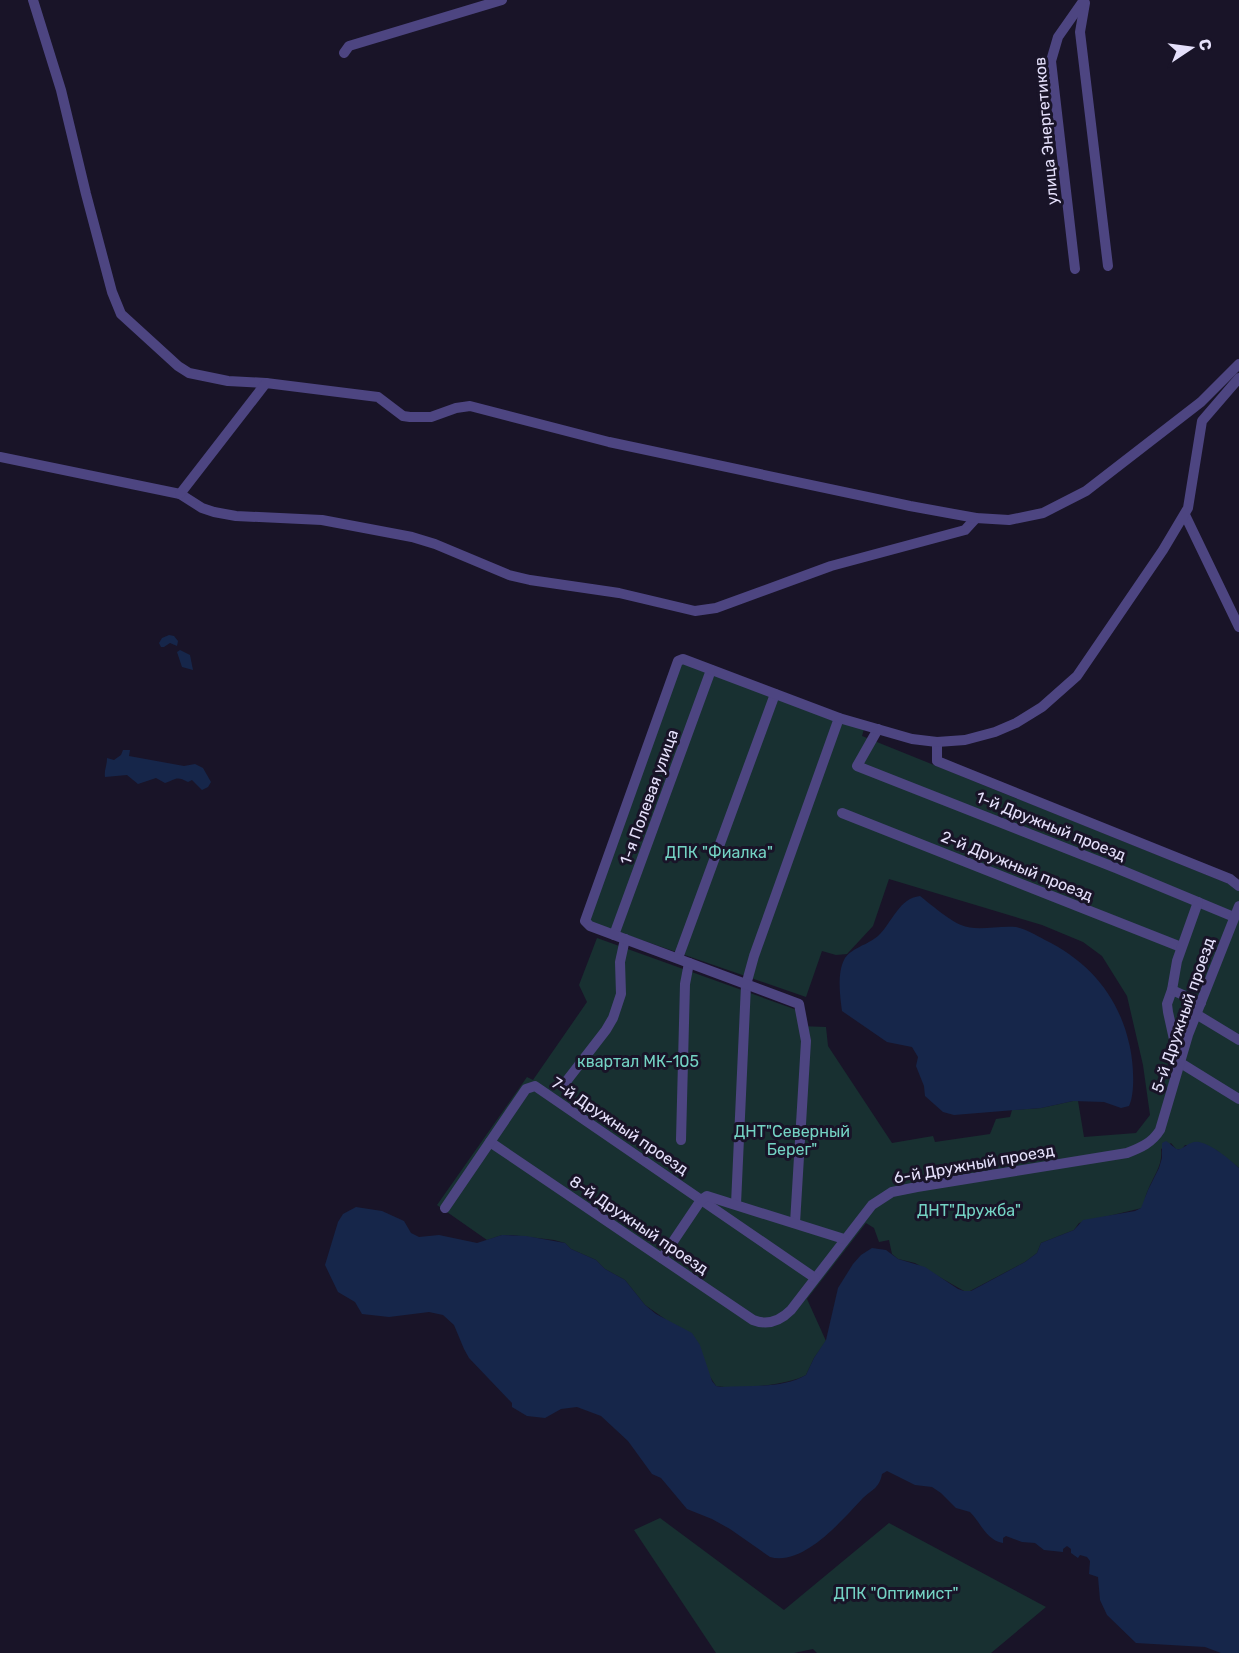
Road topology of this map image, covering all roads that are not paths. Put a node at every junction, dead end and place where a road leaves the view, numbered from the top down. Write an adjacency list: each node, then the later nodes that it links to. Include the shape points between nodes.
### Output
1 (33, 0): 9 (street, via 61,90 105,270 121,314 189,373)
2 (502, 0): 4 (street, via 349,46)
3 (1085, 0): 5 (street, via 1080,32); 6 (street, улица Энергетиков, via 1058,37 1051,61)
4 (344, 53)
5 (1108, 266)
6 (1075, 269)
7 (1239, 364): 13 (street, via 1201,402 1086,491 1033,516)
8 (1239, 378): 12 (street, via 1202,421)
9 (266, 383): 11 (street); 13 (street, via 378,397 410,417 431,417 470,406 609,442)
10 (0, 457): 11 (street)
11 (180, 494): 13 (street, via 214,512 322,520 412,537 509,575 619,593 695,611 716,608 831,566 965,530)
12 (1185, 514): 14 (street); 19 (street, via 1096,650 1058,694 1006,728 965,740)
13 (976, 518)
14 (1239, 627)
15 (711, 669): 16 (street); 25 (street, 1-я Полевая улица); 25 (street, via 683,659 678,661 585,917 586,924)
16 (774, 694): 17 (street); 27 (street)
17 (839, 718): 18 (street); 28 (street)
18 (879, 729): 19 (street, via 912,740); 22 (street, 1-й Дружный проезд, via 856,766)
19 (937, 742): 21 (street, via 938,760)
20 (842, 813): 26 (street, 2-й Дружный проезд)
21 (1239, 886)
22 (1198, 902): 24 (street, 1-й Дружный проезд); 26 (street)
23 (1239, 906): 24 (street, 5-й Дружный проезд)
24 (1234, 917): 30 (street, 5-й Дружный проезд)
25 (619, 937): 27 (street); 33 (street, 1-я Полевая улица, via 621,994 613,1018)
26 (1181, 947): 29 (street)
27 (683, 960): 28 (street); 36 (street)
28 (746, 985): 39 (street); 41 (street, via 799,1004 806,1041)
29 (1172, 990): 30 (street); 32 (street, via 1167,1008)
30 (1198, 1009): 31 (street); 32 (street, 5-й Дружный проезд)
31 (1239, 1040)
32 (1179, 1062): 34 (street); 35 (street, 5-й Дружный проезд)
33 (565, 1083)
34 (1239, 1099)
35 (1158, 1134): 42 (street, 6-й Дружный проезд, via 1148,1144 1126,1153 892,1192 878,1200)
36 (681, 1140)
37 (490, 1142): 38 (street, 7-й Дружный проезд, via 526,1089 535,1086); 40 (street, 7-й Дружный проезд); 43 (street, 8-й Дружный проезд)
38 (701, 1200): 39 (street, via 711,1196); 43 (street); 44 (street, 7-й Дружный проезд)
39 (736, 1203): 41 (street)
40 (445, 1208)
41 (795, 1223): 42 (street)
42 (844, 1239): 44 (street, 6-й Дружный проезд)
43 (662, 1258): 45 (street, 8-й Дружный проезд, via 753,1320)
44 (815, 1278): 45 (street, 6-й Дружный проезд, via 791,1310)
45 (775, 1321)

